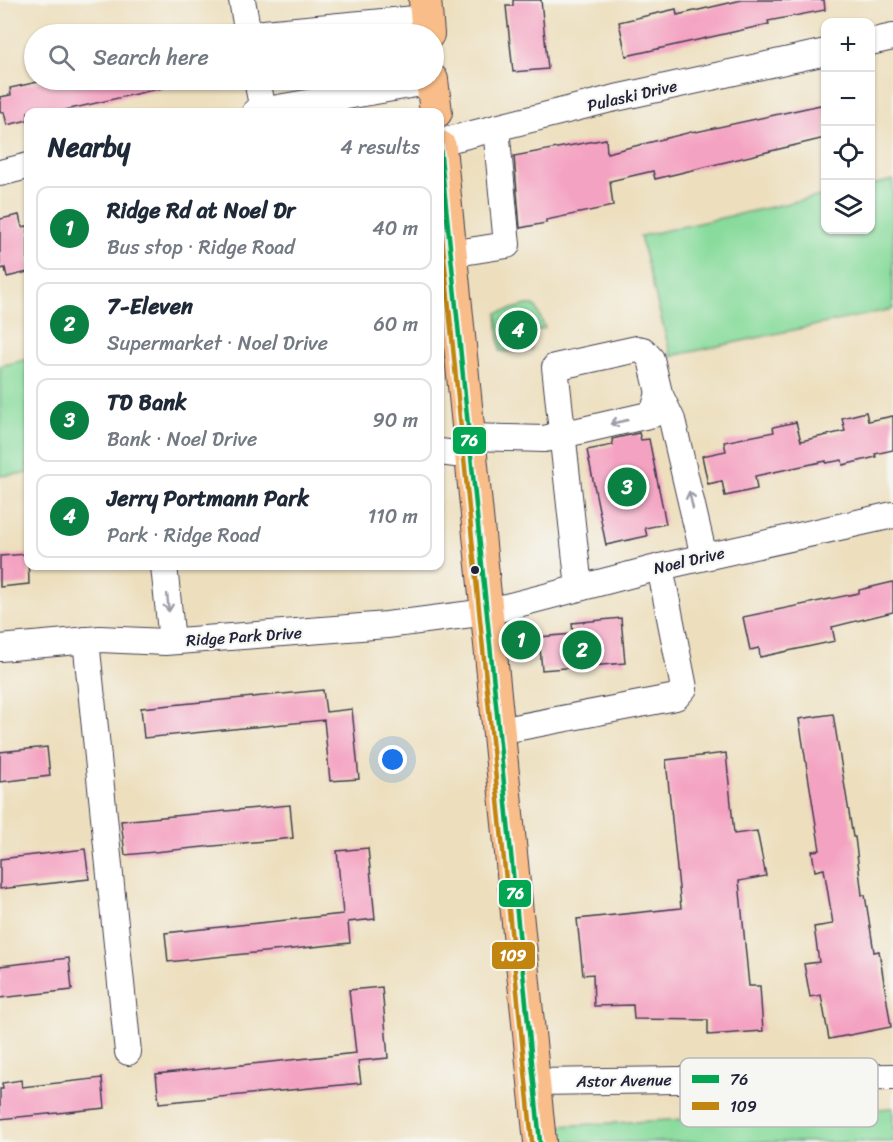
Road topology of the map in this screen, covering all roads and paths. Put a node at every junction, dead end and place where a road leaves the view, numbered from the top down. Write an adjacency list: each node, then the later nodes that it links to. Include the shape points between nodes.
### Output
1 (242, 0): 3 (street)
2 (426, 17): 4 (street)
3 (248, 24)
4 (354, 24)
5 (893, 37): 6 (street)
6 (875, 41)
7 (821, 53): 14 (street, Pulaski Drive)
8 (258, 90): 11 (street)
9 (377, 90): 12 (street)
10 (434, 90): 13 (main road)
11 (259, 108)
12 (276, 108)
13 (436, 108)
14 (496, 128): 15 (street, Pulaski Drive); 19 (street, via 507,245)
15 (444, 141)
16 (24, 167): 17 (street)
17 (0, 173)
18 (444, 211): 19 (main road)
19 (445, 227): 22 (main road)
20 (662, 409): 21 (street, one-way to 21); 21 (street, via 654,365 643,350 555,367); 25 (street, one-way to 20)
21 (563, 434): 22 (street); 28 (street)
22 (470, 446): 23 (street); 29 (main road)
23 (444, 451)
24 (893, 515): 25 (street, Noel Drive)
25 (704, 557): 26 (street, Noel Drive)
26 (660, 567): 28 (street, Noel Drive); 33 (street, via 684,688 676,697)
27 (164, 570): 31 (street, one-way to 31)
28 (579, 588): 29 (street, Noel Drive)
29 (487, 612): 31 (street, Ridge Park Drive, via 387,625); 33 (main road)
30 (86, 640): 31 (street, Ridge Park Drive); 32 (street, Ridge Park Drive); 34 (street)
31 (172, 641)
32 (0, 648)
33 (499, 731): 38 (main road)
34 (129, 1052)
35 (878, 1077): 36 (street, Astor Avenue)
36 (893, 1077)
37 (680, 1080): 38 (street, Astor Avenue)
38 (534, 1082): 39 (main road)
39 (540, 1142)

